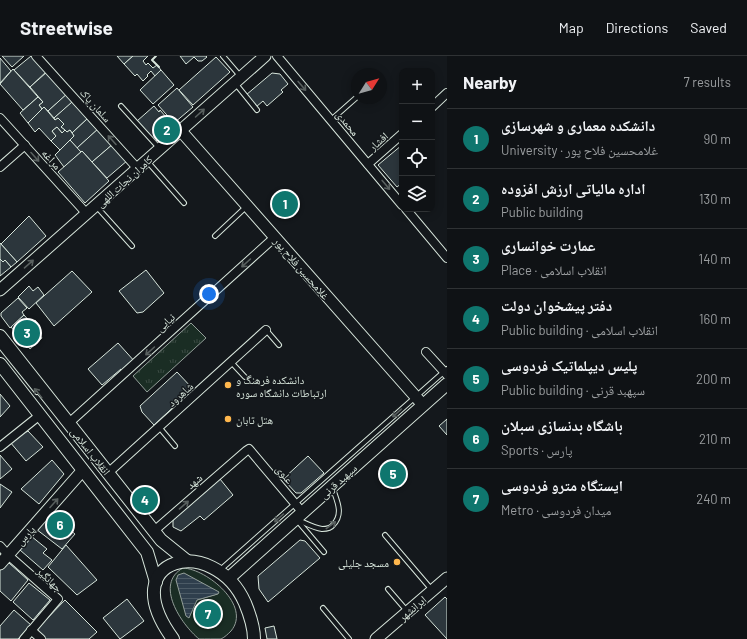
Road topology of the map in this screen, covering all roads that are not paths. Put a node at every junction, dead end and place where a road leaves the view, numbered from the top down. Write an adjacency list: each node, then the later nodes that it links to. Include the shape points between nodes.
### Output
1 (36, 56): 18 (street, سلمان پاک, one-way to 1)
2 (223, 56): 5 (lane)
3 (265, 56): 5 (street, کامران نجات اللهی)
4 (277, 56): 12 (street, محمدی, one-way to 12)
5 (238, 80): 10 (lane); 13 (street, کامران نجات اللهی, one-way to 5)
6 (447, 93): 8 (street)
7 (351, 102): 12 (lane)
8 (435, 104)
9 (121, 106): 16 (lane)
10 (257, 110)
11 (0, 118): 15 (street, مراغه)
12 (330, 120): 17 (street, محمدی)
13 (181, 131): 16 (street, کامران نجات اللهی); 23 (street, غلامحسین فلاح‌ پور)
14 (399, 137): 17 (street, افشار)
15 (25, 145): 19 (street); 25 (street, مراغه, one-way to 25)
16 (160, 149): 18 (street, کامران نجات اللهی)
17 (368, 164): 20 (street, محمدی, one-way to 20)
18 (142, 165): 21 (lane); 22 (street, کامران نجات اللهی)
19 (0, 167)
20 (399, 201)
21 (184, 203)
22 (96, 206): 25 (street, کامران نجات اللهی); 28 (lane)
23 (248, 206): 26 (lane); 27 (street, غلامحسین فلاح‌ پور)
24 (409, 212): 29 (street)
25 (87, 214): 30 (street, کامران نجات اللهی, one-way to 25)
26 (214, 236)
27 (275, 237): 42 (street, غلامحسین فلاح‌ پور); 44 (street, نیایی, one-way to 44)
28 (132, 246)
29 (447, 258)
30 (0, 290)
31 (266, 330): 33 (lane); 36 (street, شاهرود)
32 (0, 336): 44 (main road, انقلاب اسلامی)
33 (279, 345)
34 (0, 346): 41 (lane, one-way to 34)
35 (426, 352): 38 (street)
36 (231, 362): 39 (lane); 45 (street, شاهرود)
37 (2, 363): 43 (main road, انقلاب اسلامی)
38 (446, 372): 42 (lane)
39 (245, 377)
40 (447, 384): 42 (main road, سپهبد قرنی)
41 (39, 395)
42 (420, 401): 51 (main road, سپهبد قرنی); 52 (lane, one-way to 52)
43 (39, 410): 47 (street); 49 (main road, انقلاب اسلامی)
44 (69, 423): 50 (main road, انقلاب اسلامی)
45 (159, 427): 46 (lane); 50 (street, شاهرود)
46 (175, 446)
47 (0, 447)
48 (249, 449): 52 (street, علوی); 54 (street, شهد, one-way to 48)
49 (83, 470): 57 (street, پارس, one-way to 49); 63 (main road, انقلاب اسلامی, via 146,546)
50 (108, 473): 54 (main road, انقلاب اسلامی)
51 (332, 486): 52 (main road, سپهبد قرنی); 52 (lane, one-way to 51, via 322,529 334,524 340,513)
52 (298, 512): 56 (lane); 60 (lane, one-way to 60); 61 (main road, سپهبد قرنی)
53 (384, 535): 65 (lane)
54 (156, 536): 58 (main road, انقلاب اسلامی)
55 (0, 546): 57 (street)
56 (324, 552)
57 (8, 555): 59 (street, پارس); 68 (street, جهانگیر, via 58,599)
58 (187, 561): 60 (main road, via 206,565); 63 (main road, via 168,566)
59 (0, 564)
60 (219, 572): 61 (main road)
61 (229, 578): 72 (main road, via 247,607)
62 (447, 578): 65 (street, ایرانشهر)
63 (156, 582): 71 (main road, انقلاب اسلامی, via 156,607)
64 (388, 589): 67 (lane)
65 (433, 590): 67 (street, ایرانشهر)
66 (323, 608): 73 (lane)
67 (408, 612): 74 (street, ایرانشهر)
68 (32, 630): 69 (street, جهانگیر); 70 (street)
69 (24, 639)
70 (41, 639)
71 (173, 639)
72 (254, 639)
73 (349, 639)
74 (376, 639)

